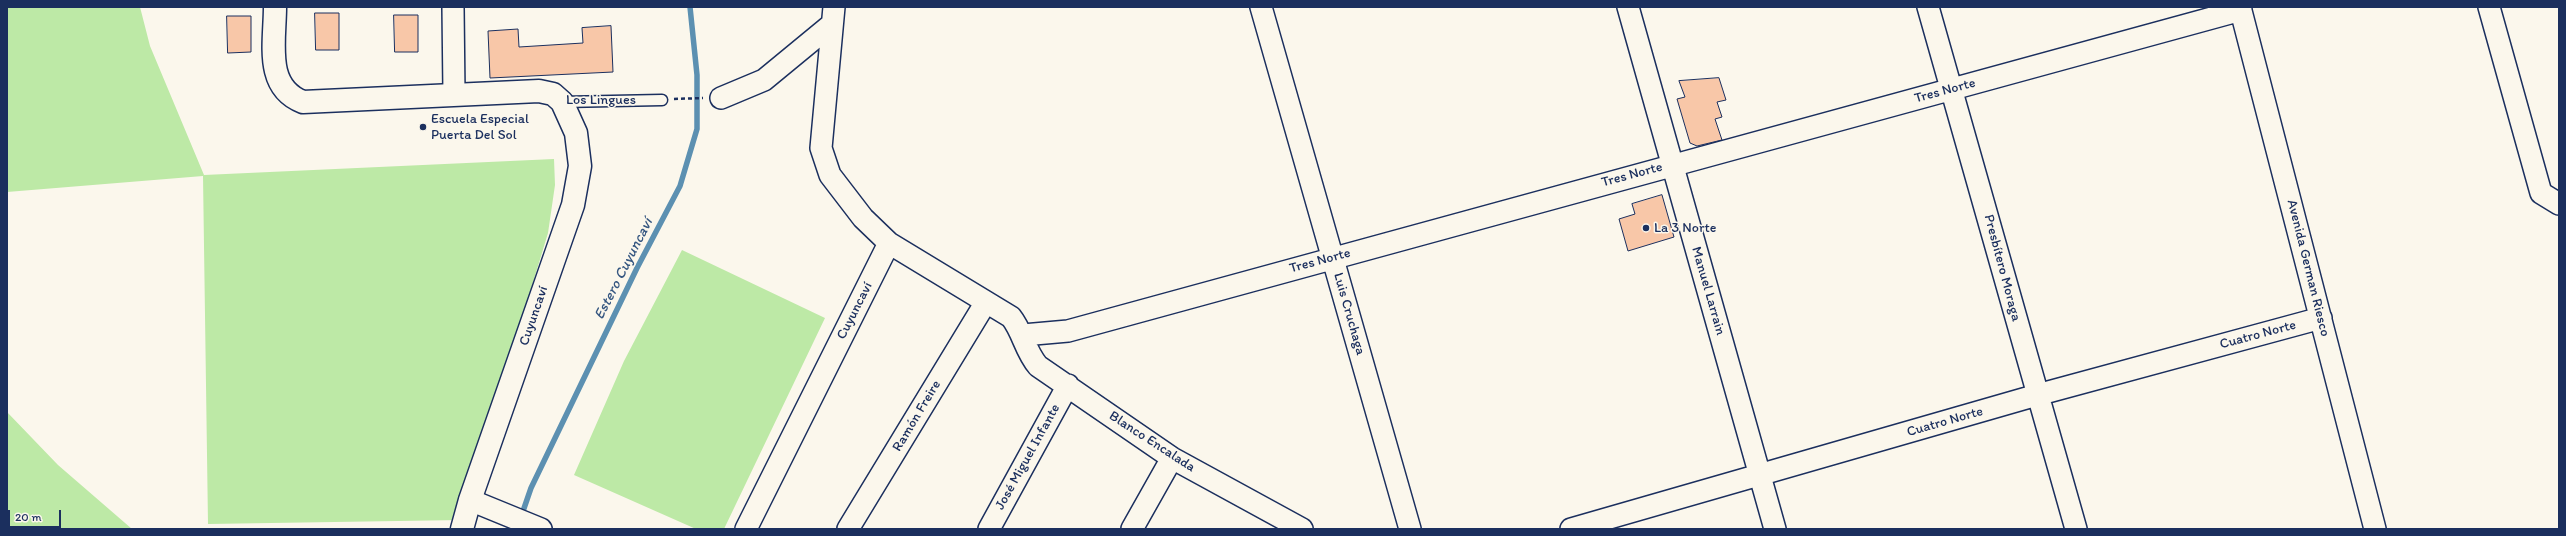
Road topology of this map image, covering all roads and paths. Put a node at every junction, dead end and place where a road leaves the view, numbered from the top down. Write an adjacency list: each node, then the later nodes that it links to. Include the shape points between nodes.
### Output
1 (275, 7): 10 (street, Los Lingues, via 275,66 283,88 291,97 303,102)
2 (452, 7): 10 (street)
3 (1261, 7): 17 (street, Luis Cruchaga)
4 (1628, 7): 14 (street, Manuel Larrain)
5 (1928, 7): 9 (street, Presbítero Moraga)
6 (2489, 7): 15 (street, via 2541,193)
7 (2241, 8): 9 (street, Tres Norte); 19 (street, Avenida German Riesco)
8 (833, 16): 11 (street, via 764,80); 16 (street, via 821,148 824,161 841,192)
9 (1952, 89): 14 (street, Tres Norte); 22 (street, Presbítero Moraga)
10 (454, 94): 13 (street, Los Lingues, via 539,91 553,94)
11 (721, 98): 12 (path)
12 (662, 100): 13 (lane, Los Lingues)
13 (562, 102): 25 (street, Cuyuncaví, via 576,133 580,166 574,205)
14 (1672, 164): 17 (street, Tres Norte); 24 (street, Manuel Larrain)
15 (2559, 204)
16 (889, 243): 18 (street); 29 (street, Cuyuncaví)
17 (1333, 257): 20 (street, Tres Norte, via 1068,330); 34 (street, Luis Cruchaga)
18 (986, 302): 20 (street, via 1011,316); 30 (street, Ramón Freire)
19 (2321, 318): 22 (street, Cuatro Norte); 38 (street, Avenida German Riesco)
20 (1023, 334): 21 (street, Blanco Encalada, via 1028,351 1038,366)
21 (1068, 385): 23 (street, Blanco Encalada); 31 (street, José Miguel Infante)
22 (2037, 395): 24 (street, Cuatro Norte); 37 (street, Presbítero Moraga)
23 (1172, 458): 26 (street, Blanco Encalada); 32 (street)
24 (1760, 476): 35 (street, Cuatro Norte); 36 (street, Manuel Larrain)
25 (470, 500): 27 (street, Cuyuncaví); 28 (street)
26 (1271, 521): 33 (street, Blanco Encalada)
27 (462, 529)
28 (541, 529)
29 (746, 529)
30 (848, 529)
31 (989, 529)
32 (1132, 529)
33 (1302, 529)
34 (1410, 529)
35 (1571, 529)
36 (1775, 529)
37 (2076, 529)
38 (2375, 529)

